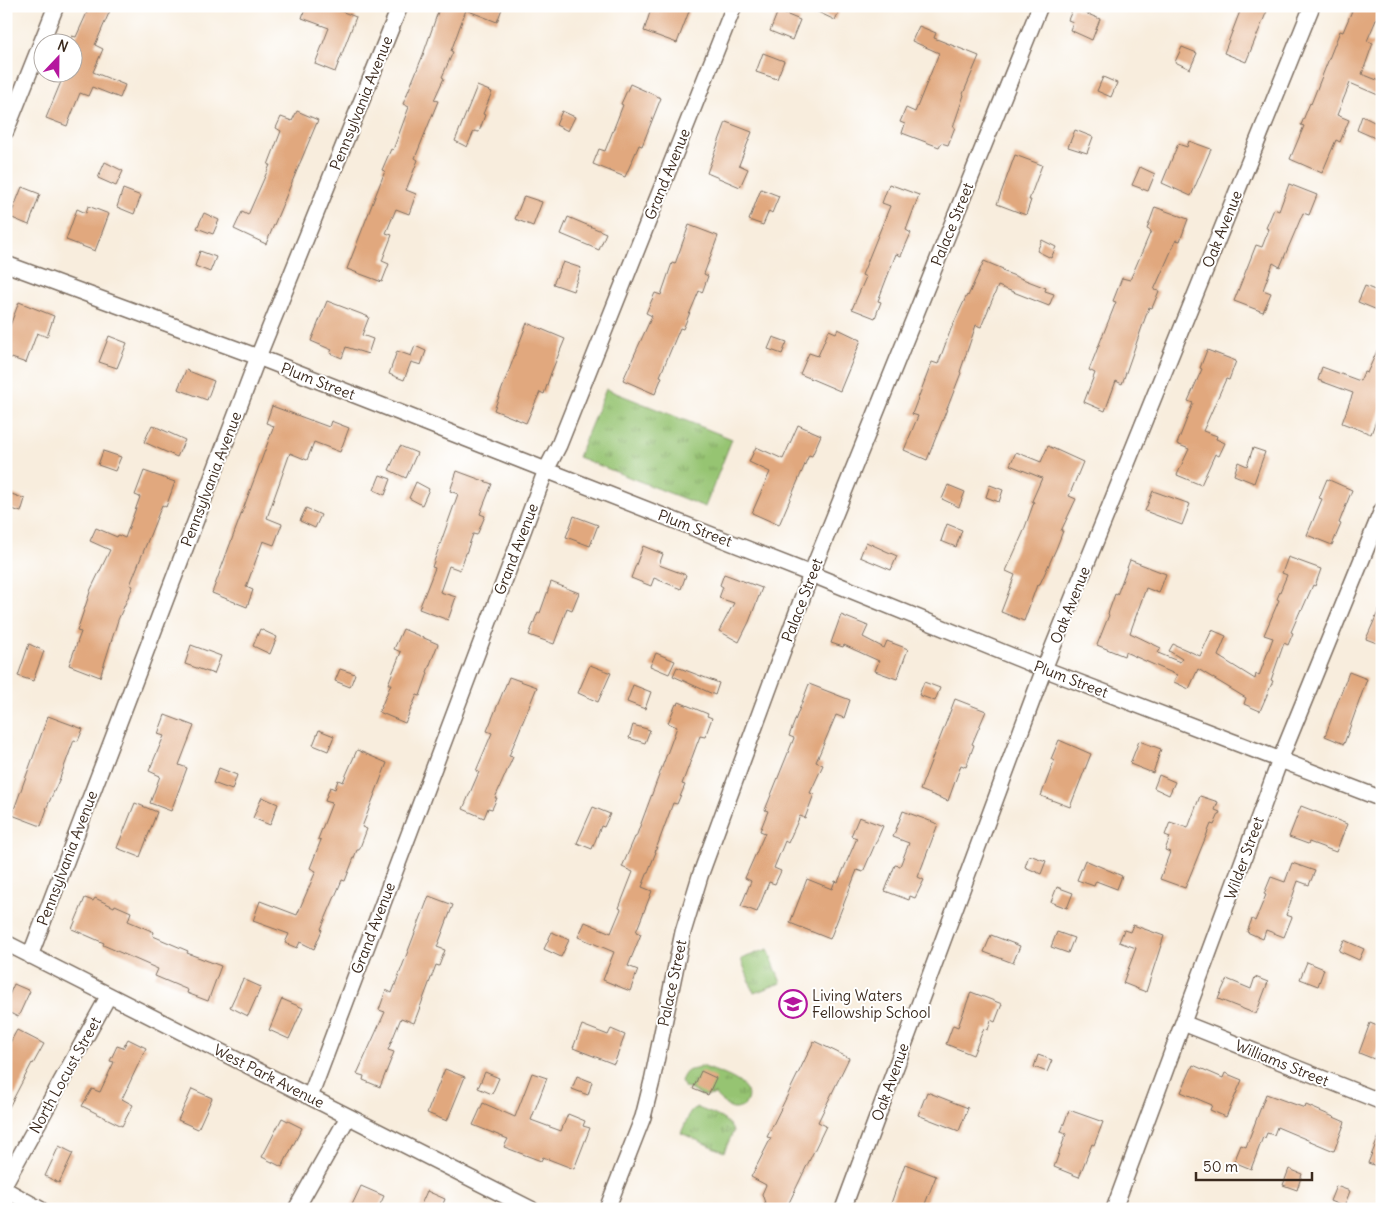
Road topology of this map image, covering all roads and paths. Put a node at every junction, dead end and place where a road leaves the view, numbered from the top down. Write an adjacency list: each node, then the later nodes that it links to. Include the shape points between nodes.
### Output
1 (56, 6): 6 (street)
2 (400, 6): 8 (street, Pennsylvania Avenue)
3 (734, 6): 9 (street, Grand Avenue, via 559,445)
4 (1040, 6): 11 (street, Palace Street)
5 (1312, 6): 12 (street, Oak Avenue)
6 (6, 131)
7 (6, 264): 8 (street, Plum Street)
8 (258, 357): 9 (street, Plum Street); 16 (street, Pennsylvania Avenue)
9 (546, 470): 11 (street, Plum Street); 19 (street, Grand Avenue)
10 (1380, 517): 13 (street, Wilder Street)
11 (811, 574): 12 (street, Plum Street); 27 (street, Palace Street, via 700,876 683,932 643,1117)
12 (1044, 669): 13 (street, Plum Street); 28 (street, Oak Avenue)
13 (1280, 760): 14 (street, Plum Street); 18 (street, Wilder Street)
14 (1382, 799)
15 (6, 943): 16 (street, West Park Avenue)
16 (30, 956): 17 (street, West Park Avenue)
17 (110, 995): 19 (street, West Park Avenue); 22 (street, North Locust Street)
18 (1183, 1023): 20 (street, Williams Street); 29 (street, Wilder Street)
19 (310, 1097): 21 (street, West Park Avenue)
20 (1382, 1102)
21 (348, 1117): 25 (street); 26 (street, West Park Avenue)
22 (6, 1181)
23 (6, 1190): 24 (street)
24 (40, 1209)
25 (296, 1209)
26 (531, 1209)
27 (607, 1209)
28 (843, 1209)
29 (1114, 1209)

